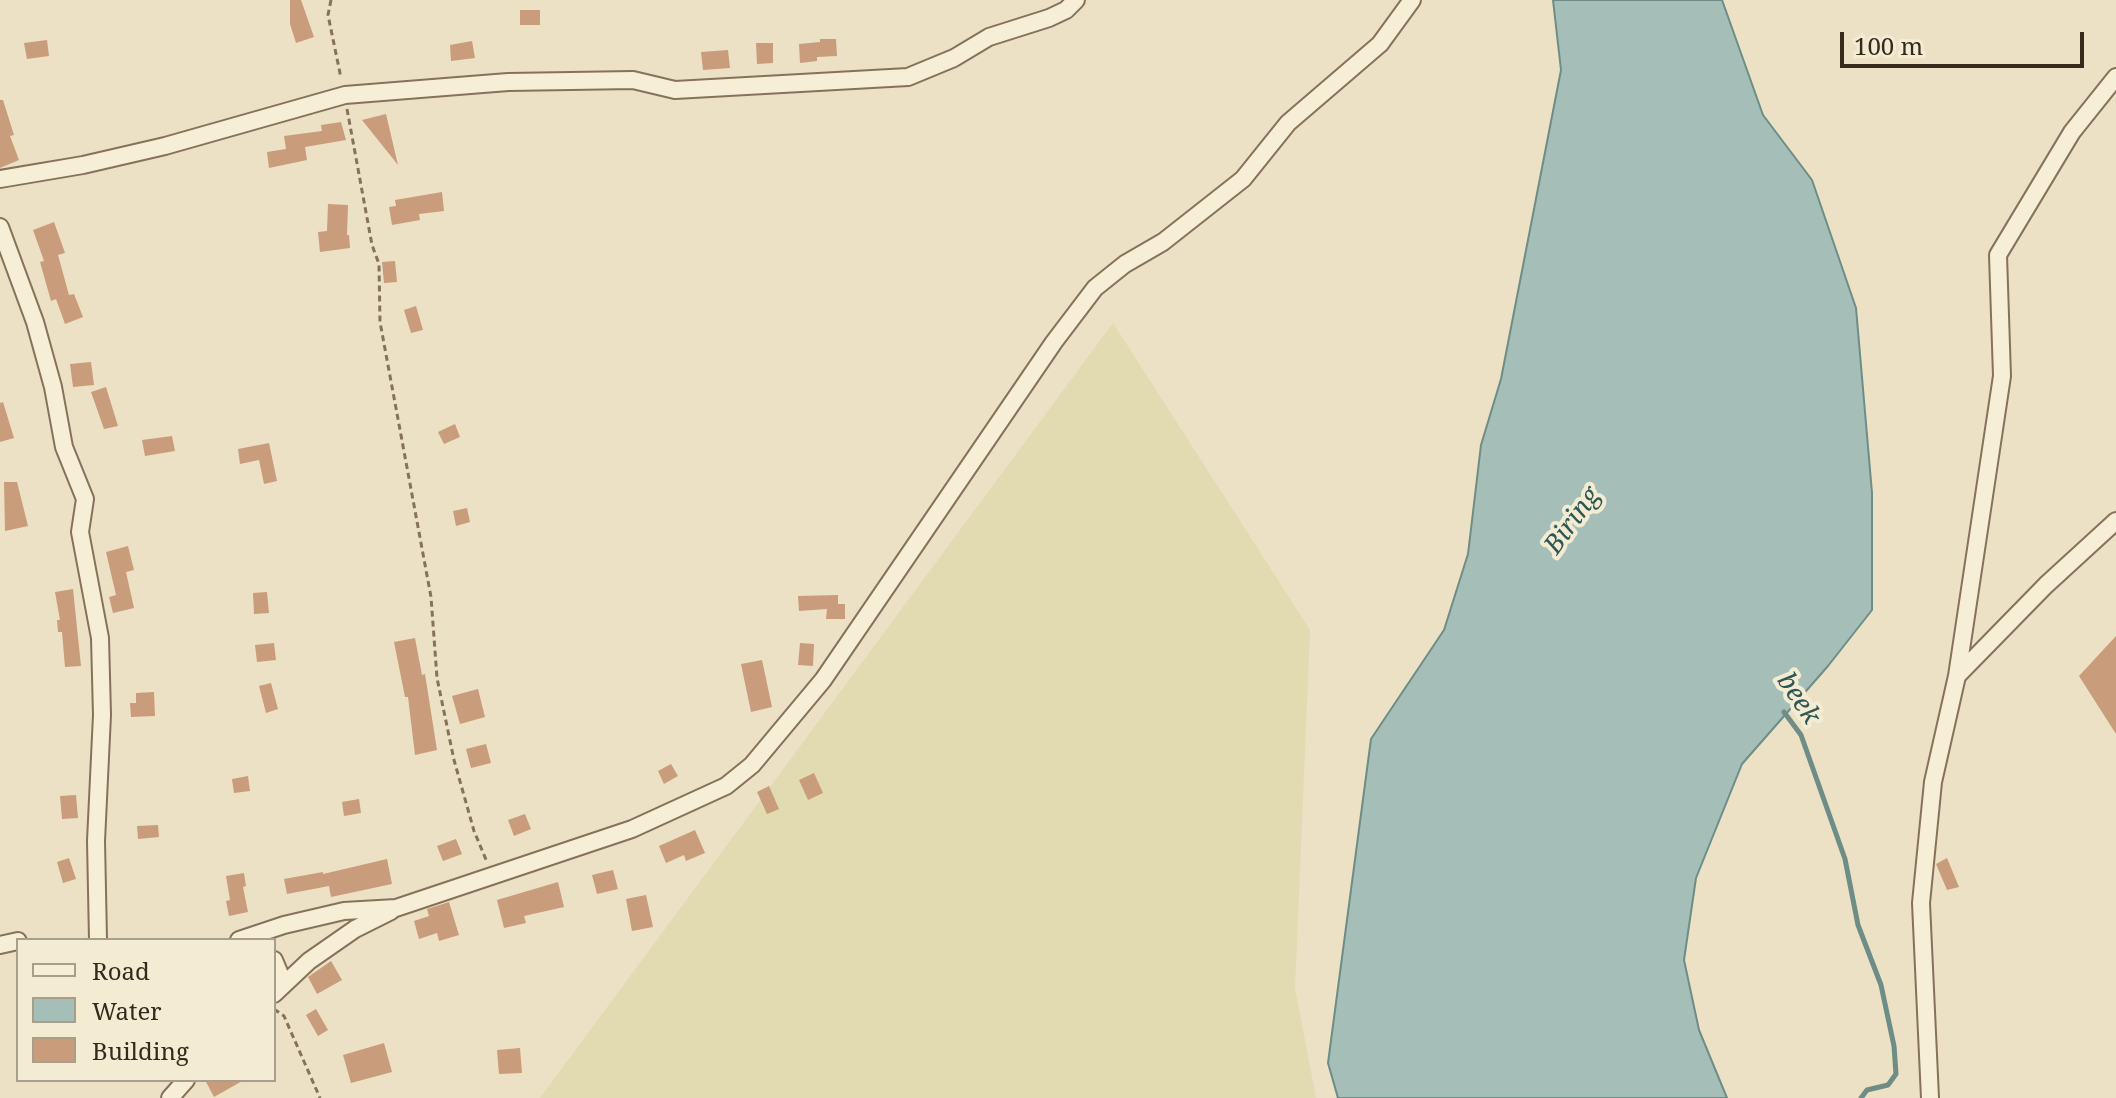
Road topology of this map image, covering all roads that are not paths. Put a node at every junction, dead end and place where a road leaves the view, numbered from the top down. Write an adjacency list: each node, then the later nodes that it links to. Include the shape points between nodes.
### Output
1 (1076, 0): 4 (street, via 1049,18 989,37 908,77 675,90 633,80 508,82 345,95 165,146)
2 (1412, 0): 8 (street, via 1380,44 1288,123 1243,179 1095,288 823,680 752,765 726,786 632,829)
3 (2116, 77): 7 (street, via 2072,132 1998,255 2002,376)
4 (0, 179)
5 (0, 227): 10 (street, via 35,322 64,447 85,499 80,532 100,638)
6 (2116, 521): 7 (street)
7 (1957, 676): 14 (street, via 1933,782 1921,903)
8 (396, 908): 9 (street, via 344,911); 11 (street, via 355,929)
9 (264, 936)
10 (98, 938)
11 (279, 989)
12 (184, 1082): 13 (street)
13 (170, 1098)
14 (1930, 1098)

